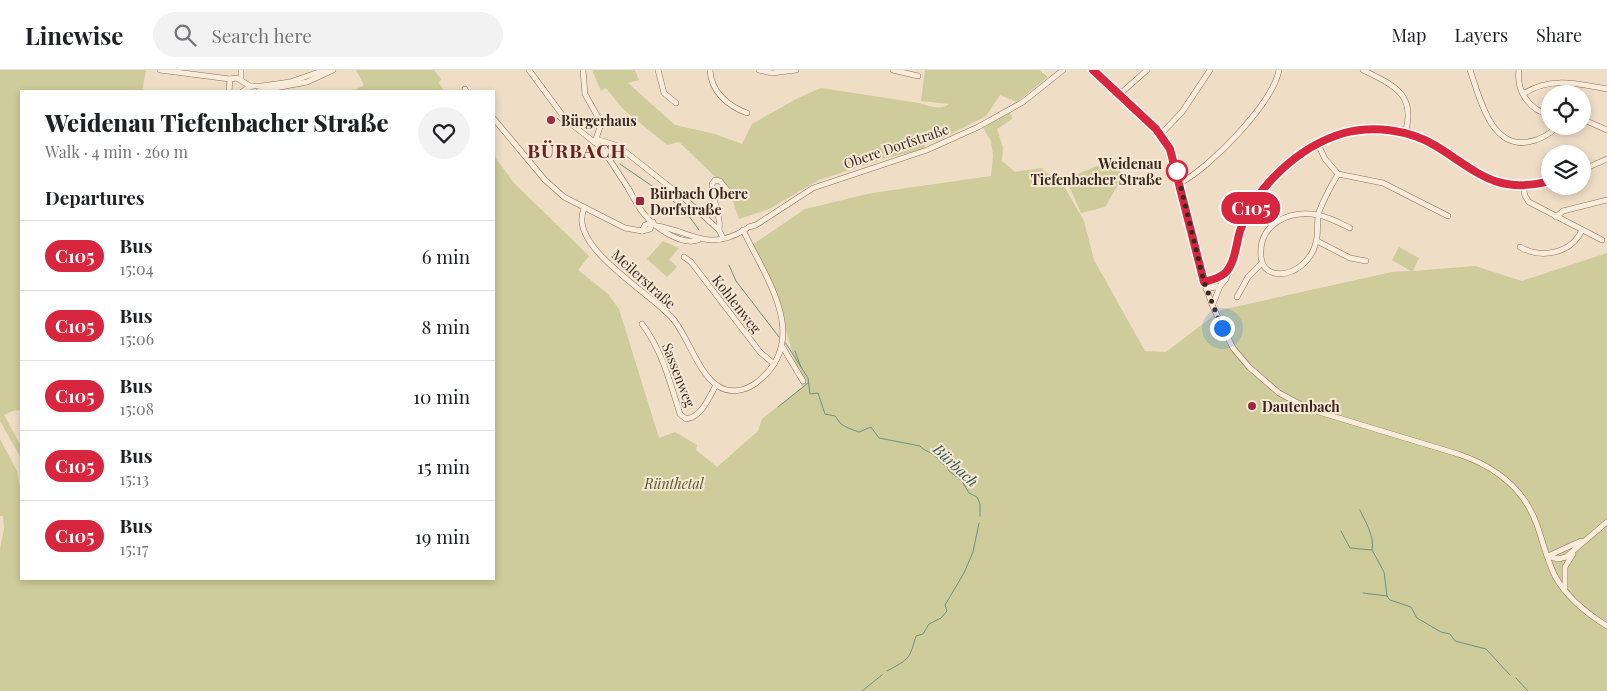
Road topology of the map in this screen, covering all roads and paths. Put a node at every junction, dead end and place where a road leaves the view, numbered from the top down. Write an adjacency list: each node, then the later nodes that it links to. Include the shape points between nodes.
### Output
1 (160, 70): 23 (street)
2 (241, 70): 24 (street)
3 (325, 70): 25 (street, via 290,82)
4 (334, 70): 29 (street, via 307,82)
5 (528, 70): 41 (street, Obere Dorfstraße, via 559,113)
6 (583, 70): 41 (street, via 585,94 600,121)
7 (658, 70): 32 (street, via 664,93)
8 (710, 70): 34 (street, via 721,96 730,105)
9 (759, 70): 10 (street, via 786,73)
10 (796, 70)
11 (893, 70): 21 (street)
12 (1093, 70): 30 (street)
13 (1147, 70): 30 (street)
14 (1210, 70): 39 (street, via 1182,112)
15 (1278, 70): 22 (street)
16 (1283, 70): 22 (street)
17 (1363, 70): 38 (street, via 1395,87 1402,95 1409,112)
18 (1470, 70): 40 (street, via 1486,115 1502,135 1523,143)
19 (1519, 70): 31 (street, via 1519,86)
20 (1061, 71): 58 (street, Obere Dorfstraße, via 1023,102 972,130 927,150 819,185)
21 (918, 76)
22 (1277, 77): 47 (street, via 1272,92 1238,133 1200,170)
23 (230, 79): 24 (street); 27 (street)
24 (241, 80): 25 (street)
25 (252, 86): 28 (street)
26 (1607, 89): 31 (street, via 1560,81 1539,85)
27 (229, 90)
28 (244, 90)
29 (264, 90)
30 (1120, 94): 39 (street)
31 (1523, 94): 33 (street)
32 (676, 103)
33 (1541, 111)
34 (747, 113)
35 (495, 120): 51 (street, via 545,180)
36 (1591, 123): 37 (street)
37 (1607, 130)
38 (1405, 133): 42 (street, via 1362,130 1344,133); 48 (street, via 1436,146 1488,180)
39 (1161, 134): 47 (street, via 1170,149)
40 (1546, 135)
41 (596, 142): 55 (street, Obere Dorfstraße, via 643,214); 57 (street, Obere Dorfstraße, via 618,146)
42 (1318, 144): 45 (street); 67 (street, via 1286,166 1262,192 1244,221)
43 (1607, 159): 44 (street)
44 (1591, 166)
45 (1338, 174): 52 (street); 53 (street, via 1384,183)
46 (1541, 182): 48 (street)
47 (1180, 183): 68 (street)
48 (1523, 185): 54 (street, via 1524,196 1530,202)
49 (728, 191): 57 (street, via 720,181 715,180 712,184 712,199 721,223)
50 (1607, 200): 54 (street, via 1563,211)
51 (584, 208): 55 (street, via 625,228 642,232 650,229); 77 (street, Meilerstraße, via 581,221 590,241 612,266 666,311)
52 (1318, 215): 56 (street); 62 (street); 66 (street, via 1289,215 1276,222 1264,238)
53 (1448, 216)
54 (1556, 217): 59 (street)
55 (651, 220): 60 (street, Obere Dorfstraße, via 678,238 693,242)
56 (1350, 228)
57 (719, 230): 60 (street, Obere Dorfstraße)
58 (743, 230): 60 (street, Obere Dorfstraße); 74 (street, via 780,306 784,325)
59 (1582, 230): 61 (street); 63 (street, via 1569,246 1552,253 1528,252)
60 (723, 238)
61 (1602, 240)
62 (1317, 241): 65 (street, via 1350,258); 66 (street, via 1306,261 1293,271 1274,273)
63 (1520, 247)
64 (684, 257): 75 (street, Kohlenweg, via 760,352)
65 (1366, 261)
66 (1262, 262): 71 (street, via 1248,277)
67 (1230, 268): 68 (street); 69 (street)
68 (1204, 282): 70 (street)
69 (1220, 286): 70 (street); 72 (street)
70 (1206, 290): 72 (street)
71 (1237, 298)
72 (1213, 308): 80 (street, via 1239,356 1272,388 1309,409 1458,454 1491,468 1513,486 1527,504)
73 (642, 324): 77 (street, Sassenweg, via 662,357 683,417 694,417)
74 (782, 346): 75 (street); 76 (street)
75 (774, 364): 77 (street, via 746,389 734,391)
76 (803, 382)
77 (716, 385)
78 (1607, 522): 79 (street)
79 (1581, 542): 80 (street); 81 (street, via 1565,567)
80 (1548, 556): 81 (street)
81 (1565, 591): 82 (street, via 1586,613)
82 (1607, 626)

